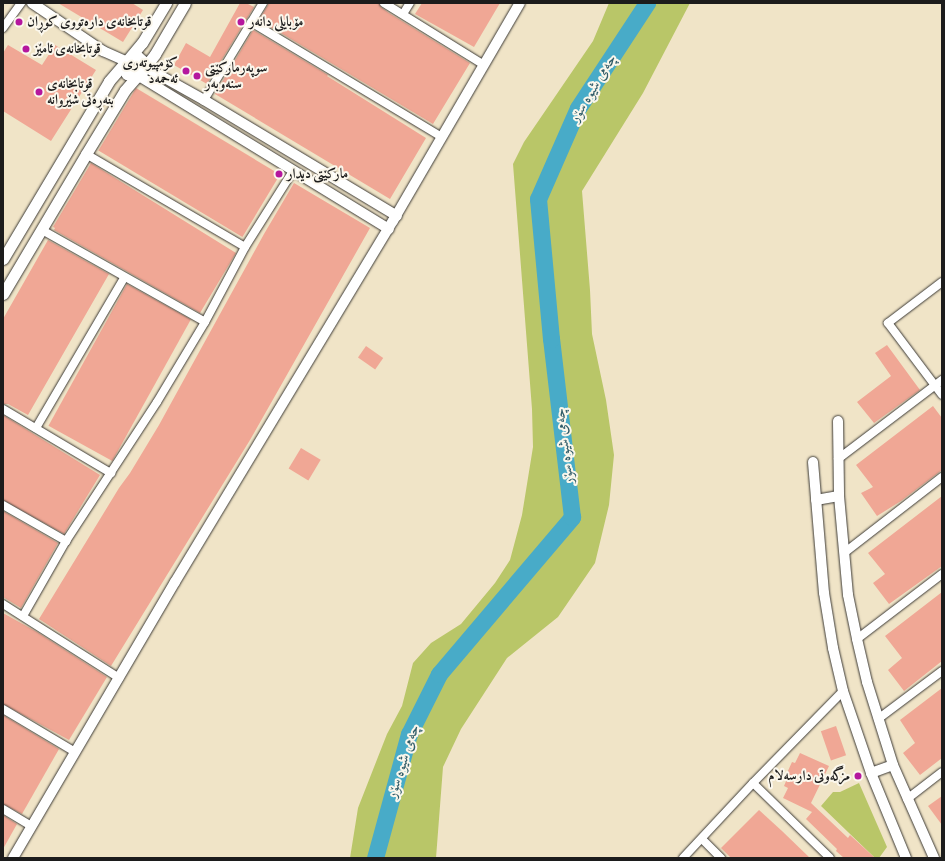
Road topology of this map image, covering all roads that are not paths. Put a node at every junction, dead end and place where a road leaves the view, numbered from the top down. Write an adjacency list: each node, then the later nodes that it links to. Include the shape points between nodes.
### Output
1 (21, 3): 11 (street)
2 (32, 3): 12 (street, via 103,50)
3 (166, 3): 12 (main road, via 142,44)
4 (185, 3): 14 (main road, via 155,54)
5 (263, 3): 10 (street)
6 (384, 3): 9 (street)
7 (410, 3): 9 (street)
8 (520, 3): 13 (street)
9 (403, 14): 13 (street)
10 (252, 22): 15 (street); 16 (street)
11 (3, 28)
12 (127, 60): 14 (main road, via 127,74); 14 (main road, via 140,58 144,62); 23 (main road, via 109,81)
13 (484, 64): 16 (street)
14 (140, 73): 15 (street); 17 (main road, via 125,90); 18 (street)
15 (204, 100): 19 (street)
16 (442, 137): 19 (street)
17 (86, 154): 21 (main road); 22 (street)
18 (293, 171): 20 (street); 22 (street)
19 (397, 216): 20 (street)
20 (389, 228): 48 (street)
21 (42, 230): 24 (street); 26 (main road)
22 (245, 247): 27 (street)
23 (3, 259)
24 (124, 278): 27 (street); 33 (street)
25 (942, 282): 29 (street, via 888,323)
26 (3, 294)
27 (205, 322): 36 (street)
28 (942, 380): 29 (street)
29 (935, 385): 30 (street); 34 (street)
30 (942, 395)
31 (3, 409): 33 (street)
32 (838, 421): 34 (street)
33 (36, 428): 36 (street)
34 (838, 458): 38 (street)
35 (813, 462): 39 (street)
36 (111, 473): 41 (street)
37 (942, 477): 42 (street)
38 (838, 496): 39 (street); 42 (street)
39 (816, 500): 49 (street, via 824,593 832,648)
40 (3, 505): 41 (street)
41 (66, 541): 45 (street)
42 (844, 553): 46 (street, via 848,595)
43 (942, 574): 46 (street)
44 (3, 604): 45 (street)
45 (23, 616): 48 (street)
46 (857, 639): 51 (street)
47 (942, 671): 51 (street)
48 (119, 678): 52 (street)
49 (843, 691): 55 (street); 56 (street)
50 (3, 709): 52 (street)
51 (878, 719): 53 (street)
52 (75, 752): 59 (street)
53 (893, 765): 55 (street); 57 (street)
54 (942, 772): 57 (street)
55 (871, 773): 61 (street)
56 (753, 783): 60 (street); 65 (street)
57 (907, 799): 66 (street)
58 (3, 809): 59 (street)
59 (32, 826): 62 (street)
60 (702, 839): 63 (street); 64 (street)
61 (902, 856)
62 (13, 858)
63 (683, 858)
64 (720, 858)
65 (830, 858)
66 (934, 858)

